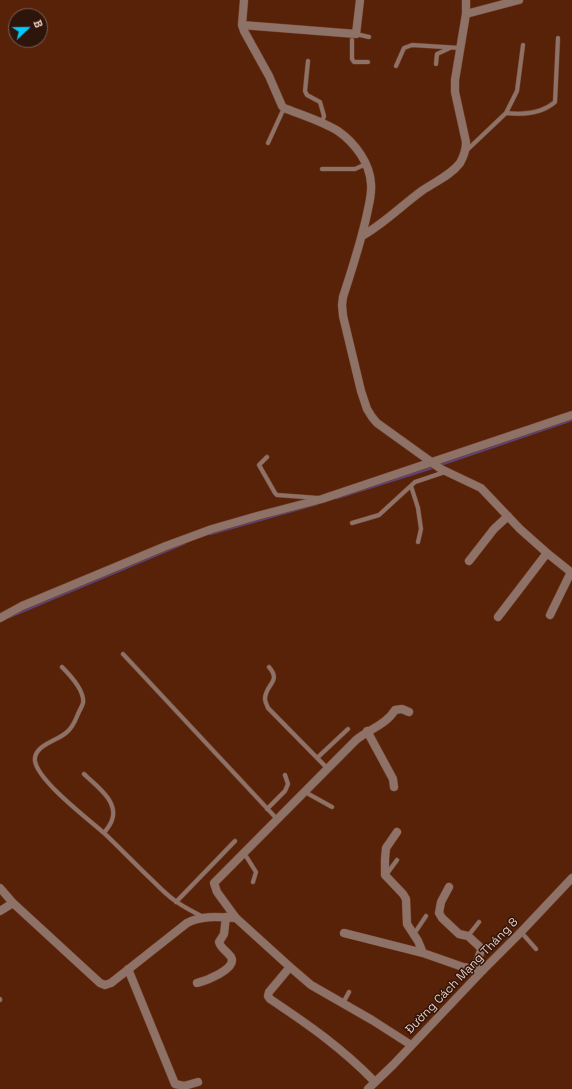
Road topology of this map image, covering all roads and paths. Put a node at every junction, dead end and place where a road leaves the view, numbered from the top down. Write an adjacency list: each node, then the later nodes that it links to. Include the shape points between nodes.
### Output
1 (244, 0): 6 (street)
2 (360, 0): 7 (street)
3 (466, 0): 5 (street)
4 (516, 0): 5 (street)
5 (466, 14): 11 (street)
6 (242, 25): 7 (street); 16 (street)
7 (353, 36): 8 (lane); 13 (lane, via 352,59 354,62)
8 (369, 37)
9 (558, 38): 17 (lane, via 555,102 532,113)
10 (523, 45): 17 (lane, via 517,90)
11 (456, 48): 14 (lane, via 437,54); 15 (lane, via 406,46); 20 (street, via 455,92)
12 (308, 61): 18 (lane, via 305,91 307,95 320,102 324,116)
13 (368, 62)
14 (436, 64)
15 (396, 66)
16 (284, 108): 18 (street); 19 (lane)
17 (506, 113): 20 (lane)
18 (322, 123): 21 (street, via 351,142)
19 (268, 143)
20 (466, 151): 23 (street, via 453,170 377,228)
21 (366, 164): 22 (lane, via 355,169); 23 (street, via 371,195)
22 (322, 169)
23 (362, 236): 26 (street, via 342,305 367,409 377,423)
24 (572, 415): 26 (street)
25 (267, 457): 28 (lane, via 259,465 277,495)
26 (439, 467): 27 (lane); 28 (street); 29 (street, via 481,488)
27 (411, 486): 30 (lane, via 379,515); 31 (lane, via 421,529)
28 (322, 499): 37 (street, via 212,529 166,546)
29 (508, 516): 32 (street); 33 (street)
30 (352, 523)
31 (418, 542)
32 (547, 553): 34 (street); 36 (street)
33 (469, 561)
34 (571, 572): 35 (street)
35 (550, 615)
36 (498, 617)
37 (0, 618)
38 (123, 654): 51 (lane)
39 (62, 667): 54 (lane, via 78,687 83,702 70,729 58,739 40,748 35,762 54,788)
40 (269, 667): 44 (lane, via 275,676 265,699 268,708)
41 (409, 712): 43 (street, via 402,708 396,710 390,718)
42 (348, 729): 44 (lane)
43 (368, 731): 45 (street); 48 (street, via 393,779)
44 (317, 758): 45 (lane)
45 (328, 769): 49 (street)
46 (84, 774): 54 (lane, via 113,806 112,820)
47 (285, 775): 51 (lane, via 288,784 285,791)
48 (394, 787)
49 (305, 792): 50 (lane); 52 (street)
50 (332, 807)
51 (267, 809): 52 (lane)
52 (277, 819): 56 (street)
53 (397, 832): 58 (street, via 386,848)
54 (104, 833): 64 (lane)
55 (235, 842): 64 (lane)
56 (244, 852): 60 (lane, via 256,872); 69 (street, via 214,883 217,892)
57 (397, 860): 58 (lane)
58 (385, 875): 73 (street, via 406,899 406,920)
59 (572, 878): 71 (street, Đường Cách Mạng Tháng 8)
60 (253, 882)
61 (449, 887): 74 (street, via 441,902 439,913 459,934)
62 (0, 888): 63 (street)
63 (13, 902): 65 (street); 78 (street, via 100,983 111,983)
64 (176, 902): 67 (lane)
65 (0, 911)
66 (426, 916): 73 (lane)
67 (204, 918): 68 (street); 78 (street, via 187,923)
68 (226, 918): 69 (street); 80 (street, via 224,934 219,942 232,962 225,970)
69 (236, 918): 77 (street)
70 (479, 922): 74 (lane)
71 (521, 932): 75 (lane); 79 (street, Đường Cách Mạng Tháng 8)
72 (344, 933): 76 (street)
73 (413, 934): 76 (street)
74 (468, 936): 79 (street, via 481,948)
75 (536, 949)
76 (423, 953): 79 (street, via 462,967)
77 (290, 967): 82 (street, via 311,985); 85 (street, via 268,996 333,1042)
78 (128, 969): 84 (street, via 175,1084 184,1086)
79 (479, 969): 83 (street, Đường Cách Mạng Tháng 8)
80 (197, 983)
81 (349, 992): 82 (lane)
82 (344, 1004): 83 (street)
83 (411, 1045): 85 (street, Đường Cách Mạng Tháng 8)
84 (198, 1082)
85 (375, 1082): 86 (street, Đường Cách Mạng Tháng 8)
86 (368, 1089)

